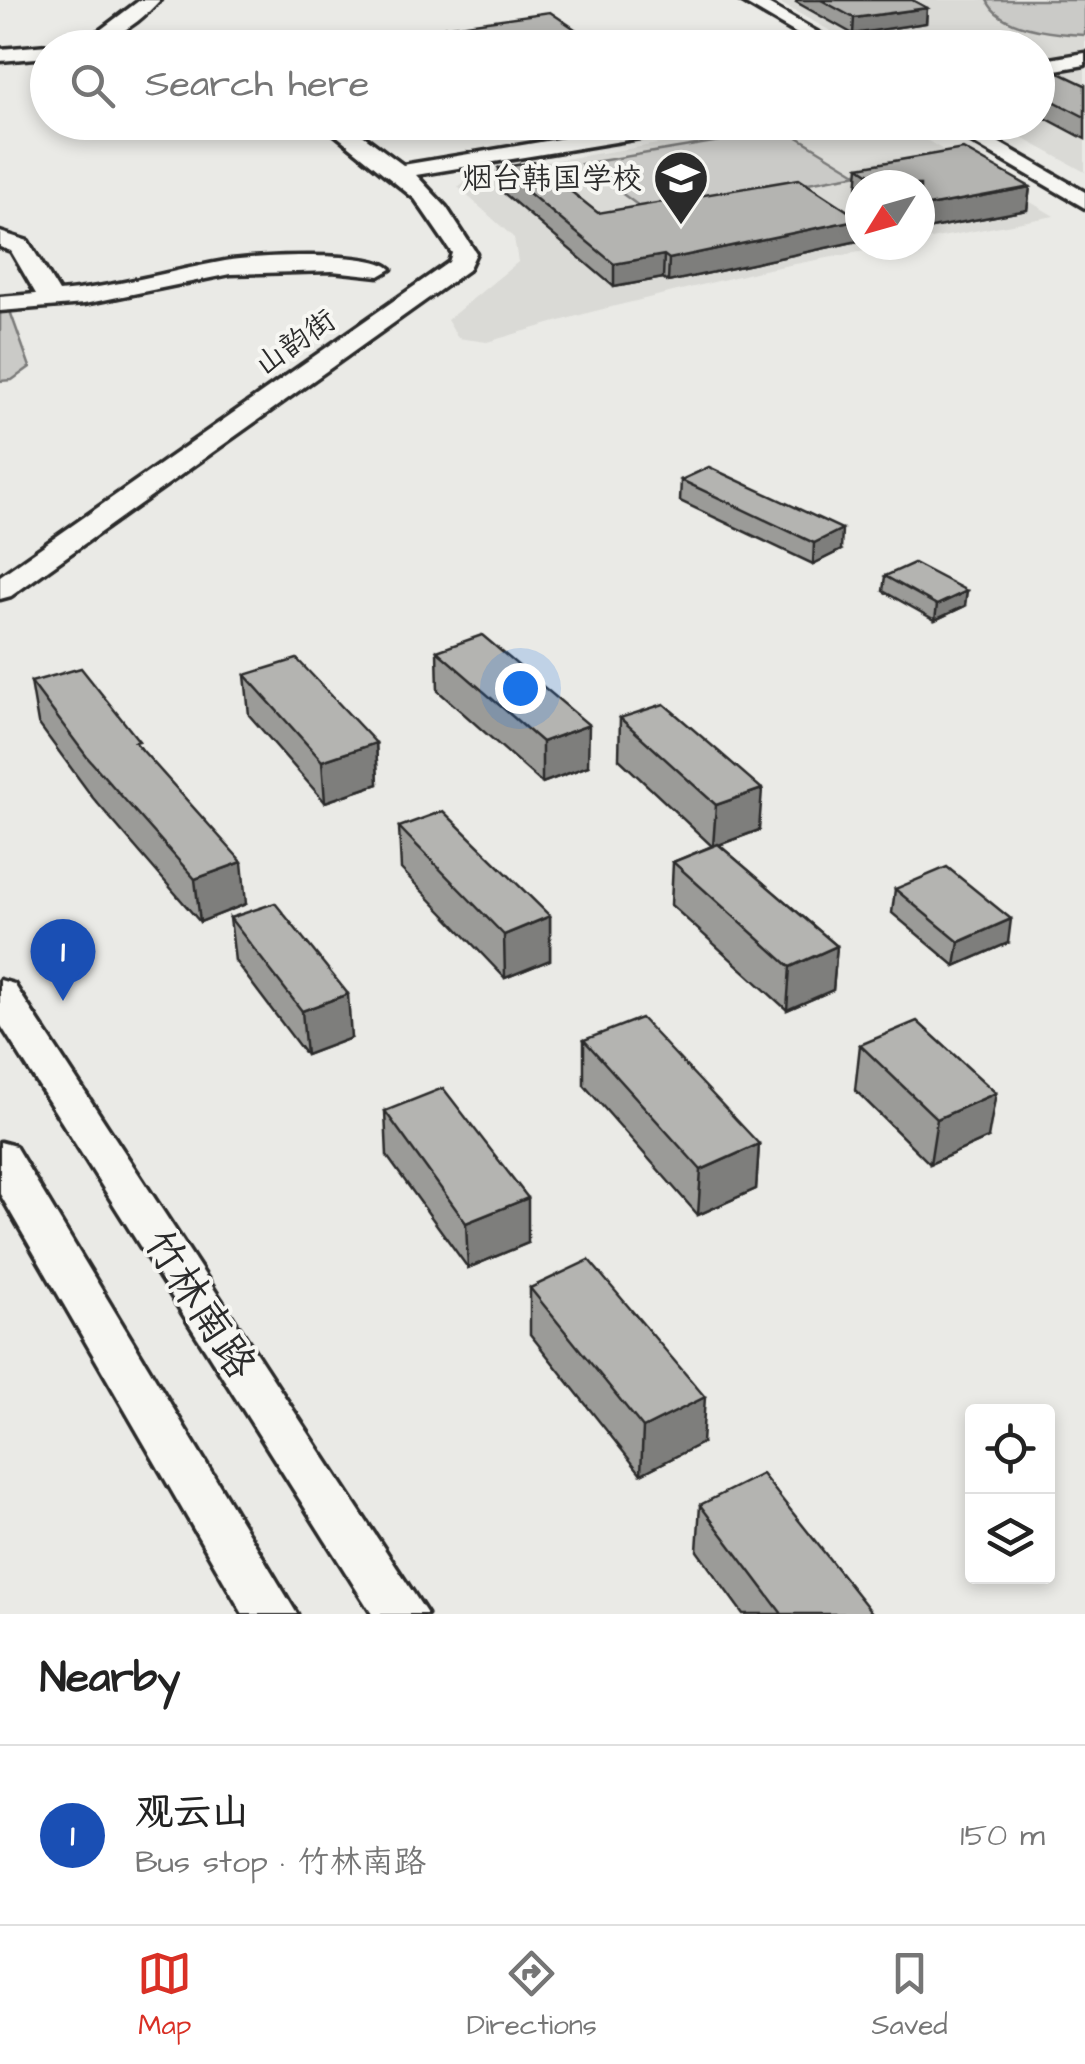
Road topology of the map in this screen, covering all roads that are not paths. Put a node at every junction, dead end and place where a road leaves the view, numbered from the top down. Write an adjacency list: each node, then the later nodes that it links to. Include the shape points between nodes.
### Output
1 (151, 0): 4 (street)
2 (727, 0): 5 (street)
3 (748, 0): 6 (street)
4 (112, 30)
5 (781, 30)
6 (803, 30)
7 (30, 52): 8 (street)
8 (0, 55)
9 (1085, 60): 10 (street)
10 (1055, 64)
11 (357, 140): 15 (street, 山韵街)
12 (591, 140): 15 (street)
13 (978, 140): 17 (street)
14 (1003, 140): 16 (street)
15 (403, 171): 22 (street, 山韵街, via 451,226 464,253 460,265)
16 (1085, 187)
17 (1085, 201)
18 (0, 239): 20 (street, via 20,246)
19 (379, 269): 20 (street, via 230,267)
20 (52, 300): 21 (street)
21 (0, 304)
22 (0, 590)
23 (0, 993): 26 (street, 竹林南路)
24 (0, 1157): 25 (street)
25 (271, 1614)
26 (401, 1614)

